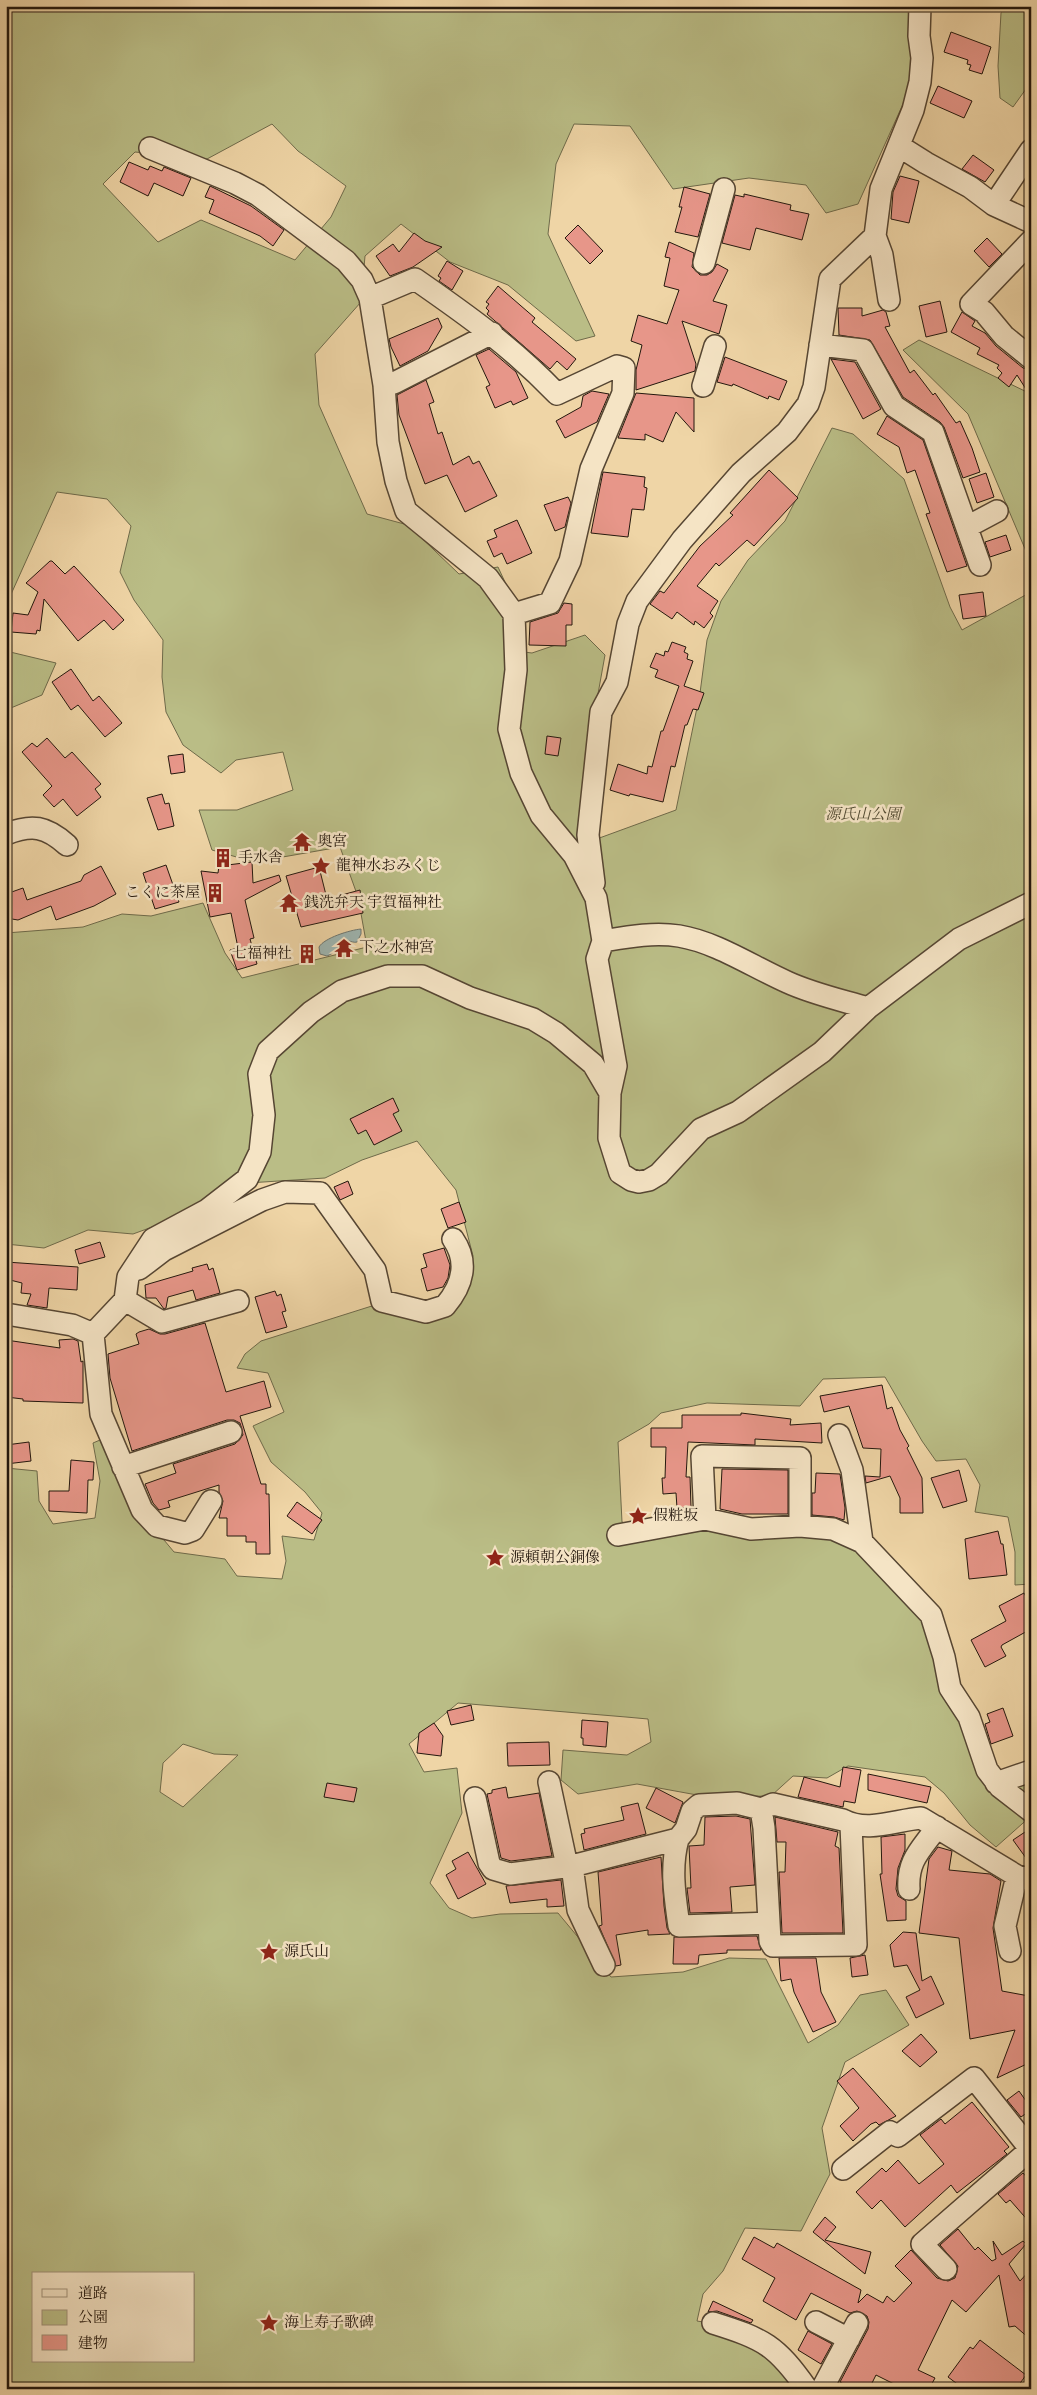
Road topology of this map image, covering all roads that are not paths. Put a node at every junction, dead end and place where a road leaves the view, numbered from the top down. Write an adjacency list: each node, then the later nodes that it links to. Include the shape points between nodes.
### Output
1 (920, 6): 2 (street, via 920,82)
2 (899, 146): 6 (street, via 970,187); 8 (street, via 881,189)
3 (150, 148): 11 (street, via 258,195 346,261 362,280)
4 (1031, 150): 6 (street)
5 (724, 189): 10 (street)
6 (994, 205): 7 (street)
7 (1031, 222)
8 (875, 236): 12 (street); 14 (street, via 830,279)
9 (1031, 241): 16 (street, via 971,304 984,312 1004,336)
10 (704, 263)
11 (370, 298): 13 (street, via 414,279); 17 (street)
12 (890, 300)
13 (492, 333): 17 (street, via 394,384); 22 (street, via 557,394 617,366 624,368 623,394 591,469 570,561 550,603)
14 (820, 345): 20 (street, via 863,350 894,406 933,432); 25 (street, via 814,388 808,404 787,432 741,473 682,540 637,601 628,624 617,682 601,712 588,835)
15 (716, 346): 18 (street)
16 (1031, 358)
17 (384, 385): 22 (street, via 388,442 406,511 488,578)
18 (703, 386)
19 (997, 511): 20 (street)
20 (967, 527): 21 (street)
21 (980, 565)
22 (514, 614): 25 (street, via 516,670 509,729 521,773 541,815 574,854)
23 (6, 834): 24 (street, via 29,827 42,828)
24 (67, 845)
25 (596, 898): 27 (street)
26 (1031, 903): 28 (street, via 959,938)
27 (602, 941): 28 (street, via 647,935 679,936 743,960 813,992); 29 (street, via 597,959 616,1066)
28 (868, 1008): 29 (street, via 822,1052 738,1112 701,1129 659,1174 649,1180 639,1182 620,1173 609,1138)
29 (610, 1093): 31 (street, via 593,1064 556,1033 533,1019 470,998 422,976 388,976 342,991 311,1012 268,1051 259,1074 264,1115 260,1152 247,1179 208,1210 153,1239)
30 (453, 1239): 31 (street, via 464,1262 456,1289 444,1306 426,1312 382,1301 374,1270 320,1193 285,1192 262,1200 164,1250)
31 (128, 1277): 32 (street)
32 (125, 1300): 33 (street, via 162,1322); 35 (street)
33 (238, 1301)
34 (6, 1314): 35 (street, via 72,1325)
35 (93, 1334): 38 (street, via 101,1414)
36 (231, 1432): 38 (street)
37 (839, 1435): 43 (street, via 852,1470)
38 (123, 1467): 39 (street, via 142,1510 157,1526 175,1531 193,1530)
39 (212, 1501)
40 (705, 1519): 41 (street, via 751,1529); 41 (street, via 702,1456 800,1458); 42 (street)
41 (800, 1526): 43 (street, via 833,1529)
42 (618, 1535)
43 (862, 1542): 46 (street, via 931,1615 950,1688 969,1716 982,1759)
44 (1031, 1771): 46 (street)
45 (549, 1782): 53 (street)
46 (996, 1783): 49 (street)
47 (475, 1798): 53 (street, via 492,1869 510,1874)
48 (760, 1809): 50 (street, via 773,1804 843,1820); 52 (street, via 737,1803 699,1805 692,1811 686,1829); 56 (street)
49 (1031, 1811)
50 (851, 1825): 51 (street, via 878,1826 921,1818); 56 (street, via 856,1944 773,1946)
51 (937, 1827): 54 (street); 55 (street, via 912,1863 908,1873)
52 (678, 1839): 53 (street); 56 (street, via 673,1856 679,1926)
53 (569, 1866): 58 (street, via 578,1910)
54 (1024, 1878): 57 (street, via 1005,1926)
55 (909, 1889)
56 (769, 1924)
57 (1010, 1951)
58 (604, 1964)
59 (1031, 2150): 60 (street, via 974,2078 898,2136 890,2132); 61 (street, via 922,2244)
60 (843, 2169)
61 (946, 2269)
62 (816, 2322): 65 (street, via 853,2331)
63 (713, 2323): 64 (street, via 752,2336 774,2348)
64 (808, 2389)
65 (822, 2389)

